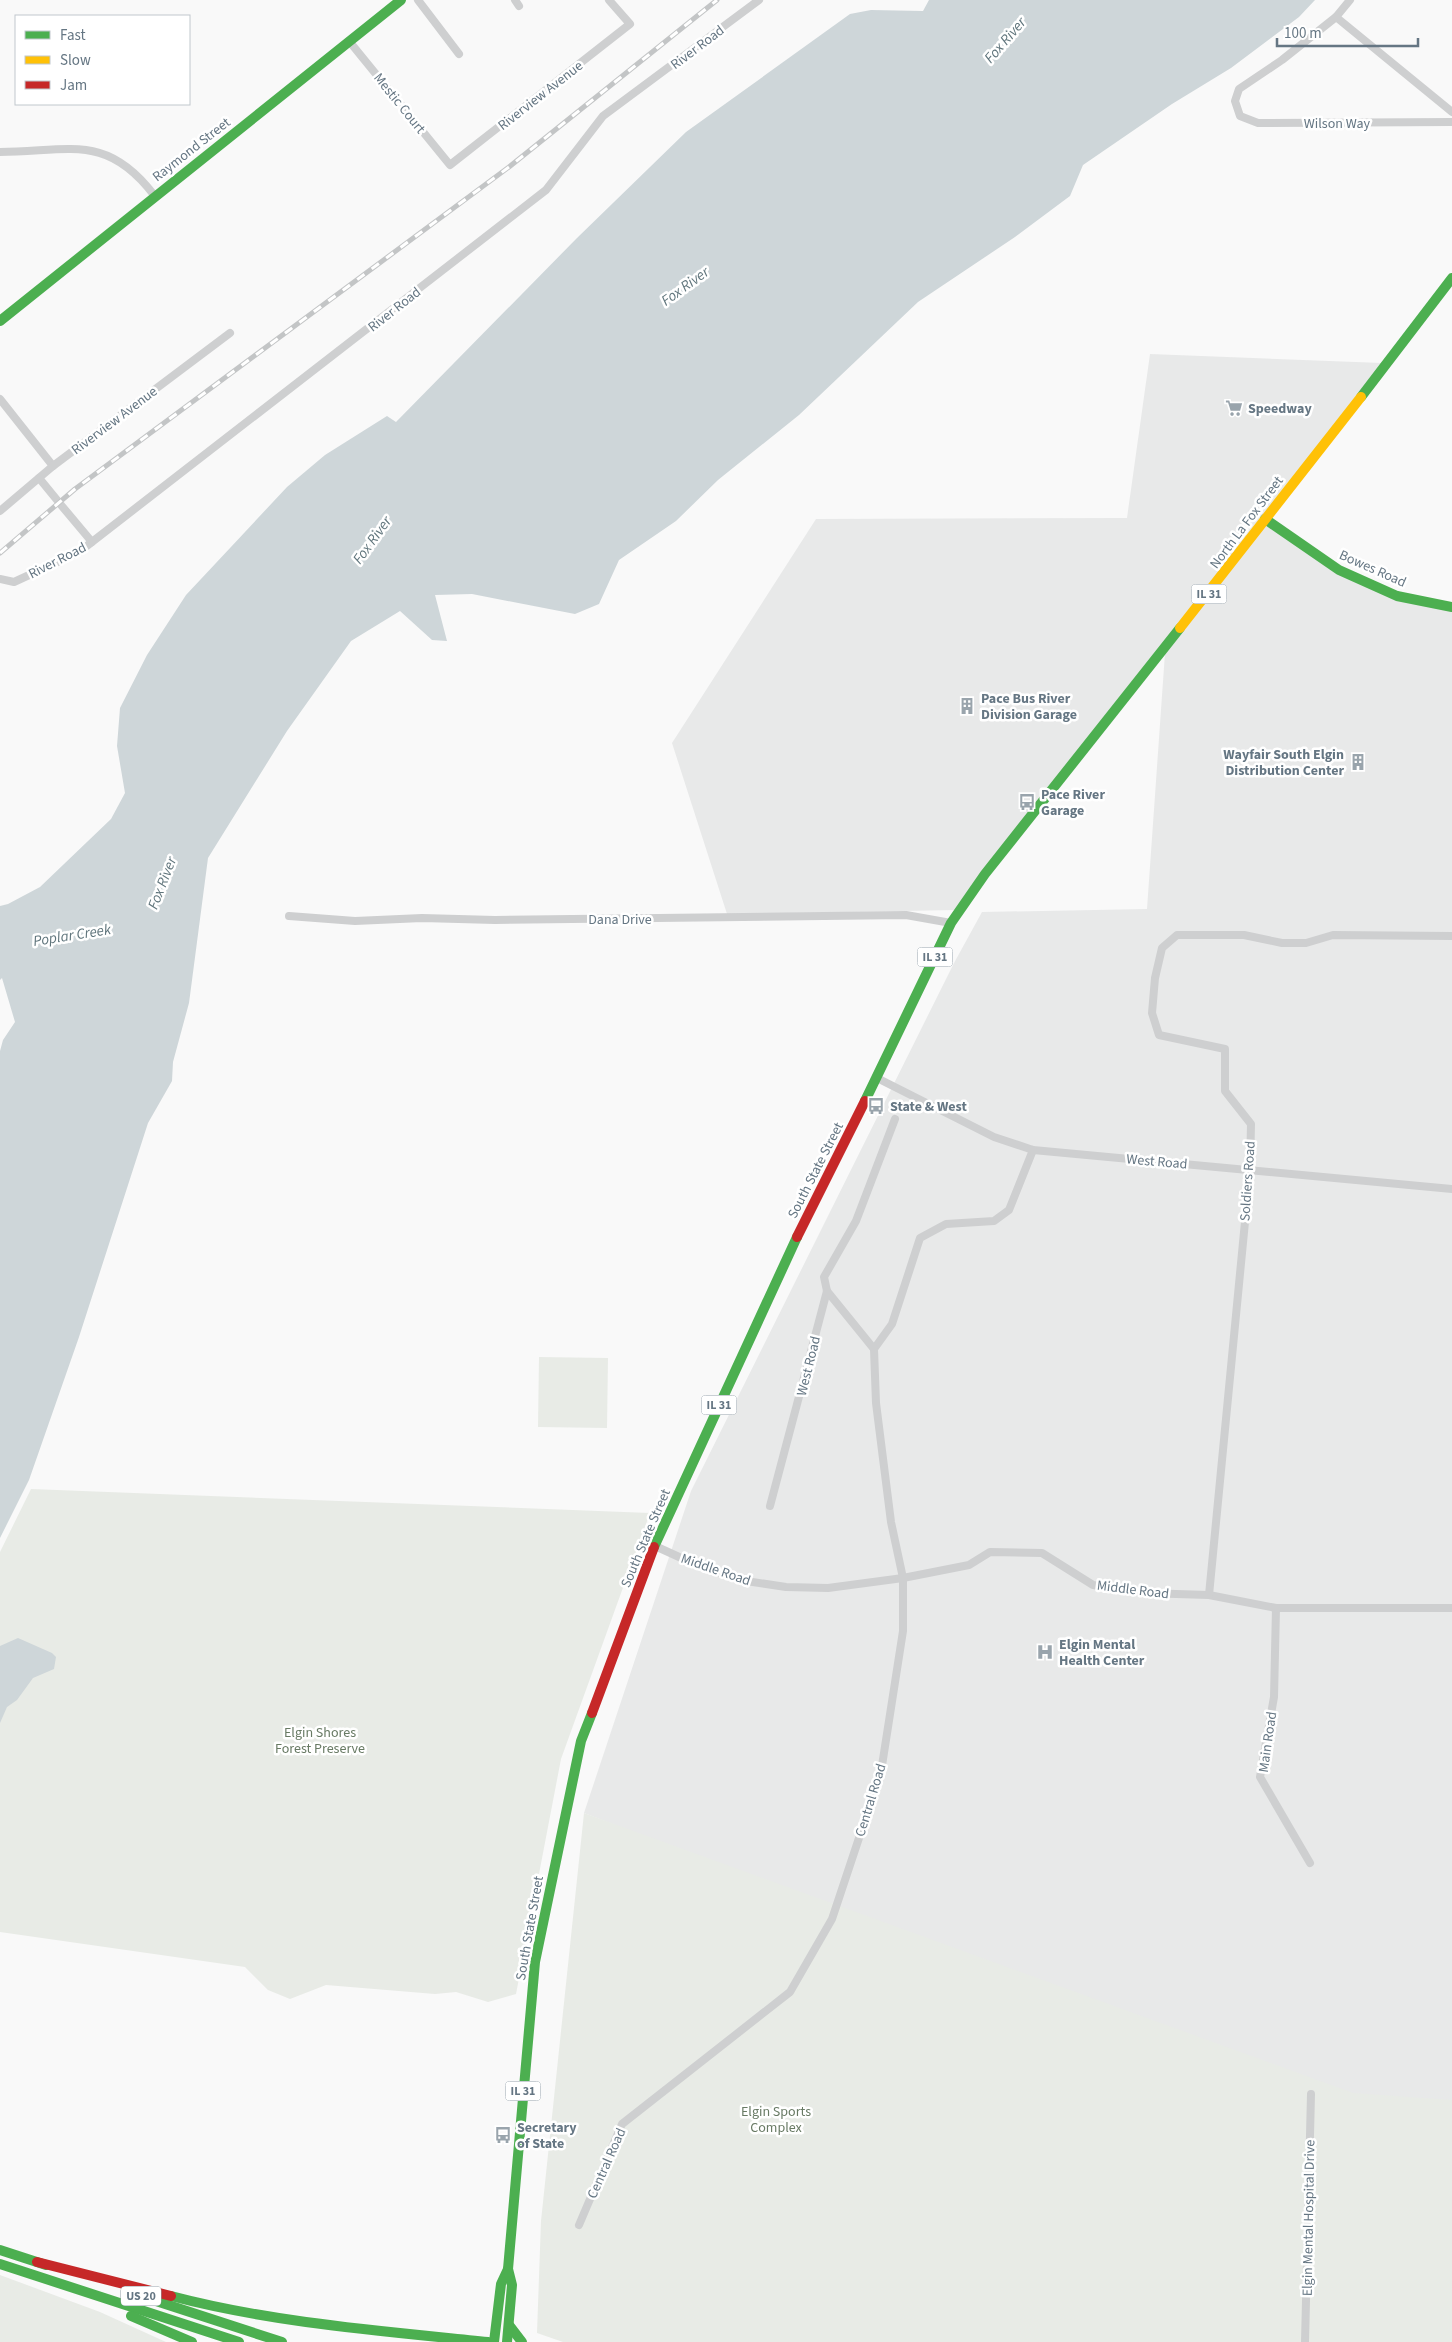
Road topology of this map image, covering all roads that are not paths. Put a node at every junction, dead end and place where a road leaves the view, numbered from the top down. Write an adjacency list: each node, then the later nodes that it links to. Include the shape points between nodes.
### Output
1 (401, 0): 7 (main road, Raymond Street)
2 (418, 0): 8 (street)
3 (609, 0): 12 (street, Riverview Avenue, via 630,24)
4 (759, 0): 22 (street, River Road, via 603,116 546,190)
5 (1350, 0): 6 (street)
6 (1336, 17): 9 (street); 10 (street, Wilson Way, via 1239,89 1235,101 1240,116 1258,123)
7 (350, 40): 12 (street, Mestic Court); 13 (main road, Raymond Street)
8 (459, 54)
9 (1452, 112)
10 (1452, 122)
11 (0, 152): 13 (street, via 71,148 96,152 133,170)
12 (450, 165)
13 (154, 195): 15 (main road, Raymond Street)
14 (1452, 278): 21 (main road, North La Fox Street / IL 31)
15 (0, 321)
16 (230, 332): 18 (street, Riverview Avenue)
17 (0, 399): 18 (street)
18 (53, 466): 19 (street, Riverview Avenue)
19 (39, 478): 20 (street, Riverview Avenue); 22 (street)
20 (0, 511)
21 (1265, 519): 24 (main road, Bowes Road, via 1338,570 1397,596); 25 (main road, North La Fox Street / IL 31)
22 (92, 542): 23 (street, River Road, via 79,552 14,582)
23 (0, 579)
24 (1452, 607)
25 (985, 874): 27 (main road, South State Street / IL 31)
26 (289, 916): 27 (street, Dana Drive, via 355,921 906,915)
27 (951, 923): 29 (main road, South State Street / IL 31)
28 (1452, 936): 32 (street, Soldiers Road, via 1333,935 1306,943 1282,943 1244,935 1176,935 1162,948 1152,1013 1159,1035 1226,1049 1225,1091 1251,1124)
29 (877, 1078): 31 (street, West Road, via 994,1137); 37 (main road, South State Street / IL 31, via 781,1268)
30 (895, 1119): 34 (street, West Road, via 856,1221 824,1277)
31 (1033, 1150): 32 (street, West Road); 35 (street, via 1009,1210 994,1221 946,1224 920,1238 892,1324)
32 (1250, 1170): 33 (street, West Road); 39 (street, Soldiers Road)
33 (1452, 1189)
34 (827, 1291): 35 (street); 36 (street, West Road)
35 (874, 1349): 38 (street, Central Road, via 876,1403 891,1522)
36 (770, 1506)
37 (655, 1546): 38 (street, Middle Road, via 701,1567 746,1581 786,1587 828,1588); 48 (main road, South State Street / IL 31, via 581,1741 557,1848 535,1962)
38 (903, 1578): 39 (street, Middle Road, via 968,1565 990,1552 1042,1553 1092,1585 1143,1593); 44 (street, Central Road, via 903,1631 881,1772 832,1919 790,1992 622,2124)
39 (1210, 1595): 40 (street, Middle Road)
40 (1276, 1608): 41 (street, Middle Road); 42 (street, Main Road, via 1274,1697 1260,1777)
41 (1452, 1608)
42 (1310, 1863)
43 (1311, 2094): 58 (street, Elgin Mental Hospital Drive)
44 (580, 2225)
45 (0, 2250): 46 (main road, US 20)
46 (37, 2262): 53 (main road, US 20); 54 (main road, via 205,2305 344,2327)
47 (0, 2264): 49 (main road, US 20)
48 (508, 2269): 50 (main road, South State Street / IL 31, via 512,2285); 55 (main road, South State Street / IL 31, via 501,2284)
49 (50, 2281): 51 (main road); 52 (main road, US 20)
50 (509, 2325): 56 (main road, South State Street / IL 31); 57 (main road)
51 (192, 2342)
52 (239, 2342)
53 (282, 2342)
54 (488, 2342)
55 (494, 2342)
56 (508, 2342)
57 (522, 2342)
58 (1304, 2342)

